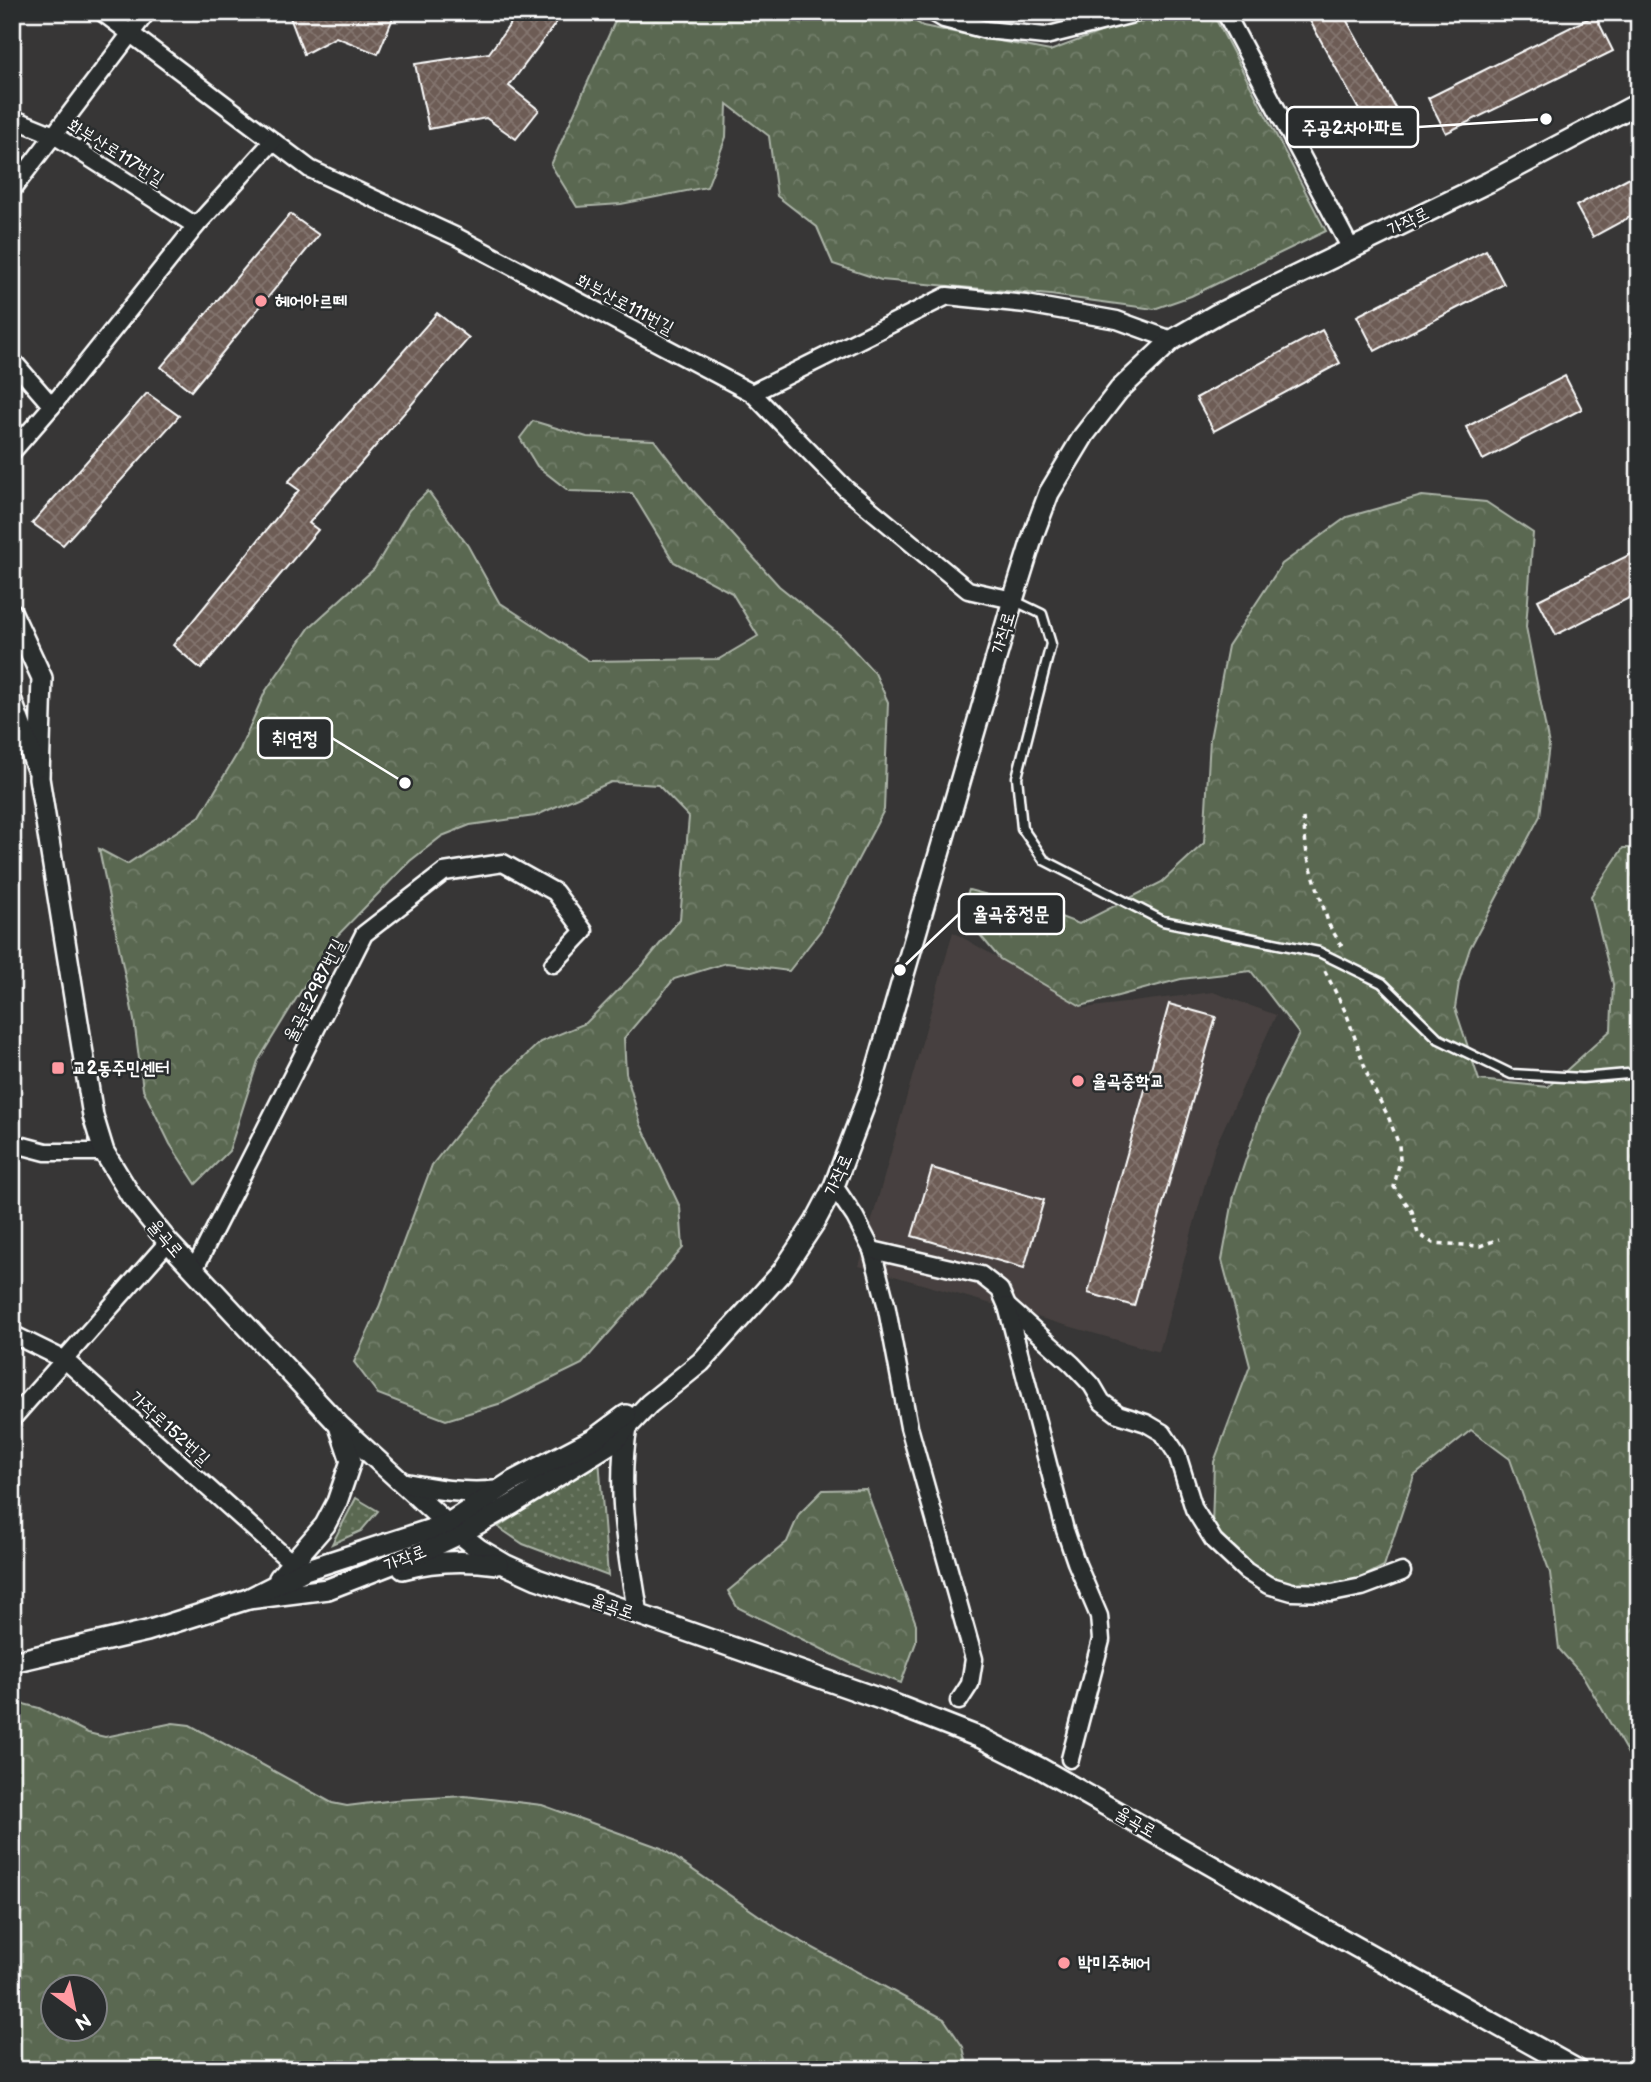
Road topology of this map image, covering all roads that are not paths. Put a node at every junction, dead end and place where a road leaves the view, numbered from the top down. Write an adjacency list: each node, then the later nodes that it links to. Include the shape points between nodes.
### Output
1 (102, 12): 6 (street, 화부산로111번길)
2 (147, 12): 6 (street)
3 (932, 12): 4 (street, via 986,30 1045,36)
4 (1141, 12)
5 (1225, 12): 13 (street)
6 (130, 34): 9 (street); 10 (street, 화부산로111번길)
7 (1639, 103): 13 (street, 가작로)
8 (12, 118): 9 (street, 화부산로117번길)
9 (54, 135): 11 (street); 12 (street, 화부산로117번길)
10 (273, 141): 12 (street); 16 (street, 화부산로111번길, via 310,169 457,237)
11 (12, 190)
12 (196, 226): 17 (street)
13 (1351, 249): 14 (street, 가작로)
14 (1172, 340): 16 (street, via 1116,320 947,296); 19 (street, 가작로, via 1119,390 1084,435 1049,493)
15 (12, 360): 17 (street)
16 (752, 393): 19 (street, 화부산로111번길, via 846,489 968,590)
17 (52, 406): 18 (street)
18 (12, 452)
19 (1013, 600): 24 (lane, via 1042,614 1051,643 1017,777 1022,828 1044,860 1163,921 1320,952 1382,983 1439,1039 1511,1074 1582,1078); 27 (street, 가작로, via 870,1091)
20 (12, 613): 22 (street, 율곡로, via 42,678)
21 (12, 703): 22 (street, 율곡로)
22 (39, 778): 26 (street, 율곡로, via 93,1116)
23 (552, 964): 30 (street, 율곡로2987번길, via 584,931 555,892 503,863 444,872 364,934)
24 (1639, 1073)
25 (12, 1143): 26 (street, via 46,1152)
26 (104, 1152): 28 (street, 율곡로)
27 (834, 1186): 29 (street); 34 (street, 가작로, via 782,1272 701,1362)
28 (168, 1242): 30 (street, 율곡로); 33 (street)
29 (872, 1250): 31 (street, via 981,1276 1000,1290); 49 (street, via 909,1427 974,1659 970,1684)
30 (194, 1270): 36 (street, 율곡로)
31 (1007, 1306): 43 (street, via 1072,1364 1102,1402 1163,1433 1177,1454 1194,1508 1214,1541 1246,1571 1268,1585 1292,1592 1332,1593); 50 (street, via 1065,1530 1099,1616 1101,1640)
32 (12, 1334): 33 (street, 가작로152번길)
33 (65, 1360): 35 (street); 41 (street, 가작로152번길)
34 (649, 1404): 37 (street, 가작로); 39 (street, 가작로)
35 (12, 1419)
36 (339, 1425): 38 (street, 율곡로); 41 (street, via 351,1461 346,1480 325,1525)
37 (627, 1427): 40 (street, 가작로, via 613,1441 513,1504); 47 (street, via 624,1517)
38 (403, 1483): 39 (street, via 471,1493); 40 (street, 율곡로)
39 (499, 1490): 40 (street, 가작로)
40 (454, 1529): 42 (street, 율곡로); 44 (street, 가작로, via 305,1570); 45 (street, 가작로, via 418,1554)
41 (292, 1563): 44 (street)
42 (506, 1565): 45 (street, via 471,1561 418,1564); 47 (street, 율곡로)
43 (1402, 1572)
44 (270, 1588): 46 (street, 가작로)
45 (328, 1588): 46 (street, 가작로)
46 (248, 1599): 48 (street, 가작로, via 147,1631)
47 (638, 1614): 51 (street, 율곡로, via 981,1738)
48 (12, 1662)
49 (959, 1701)
50 (1070, 1759)
51 (1578, 2070)

